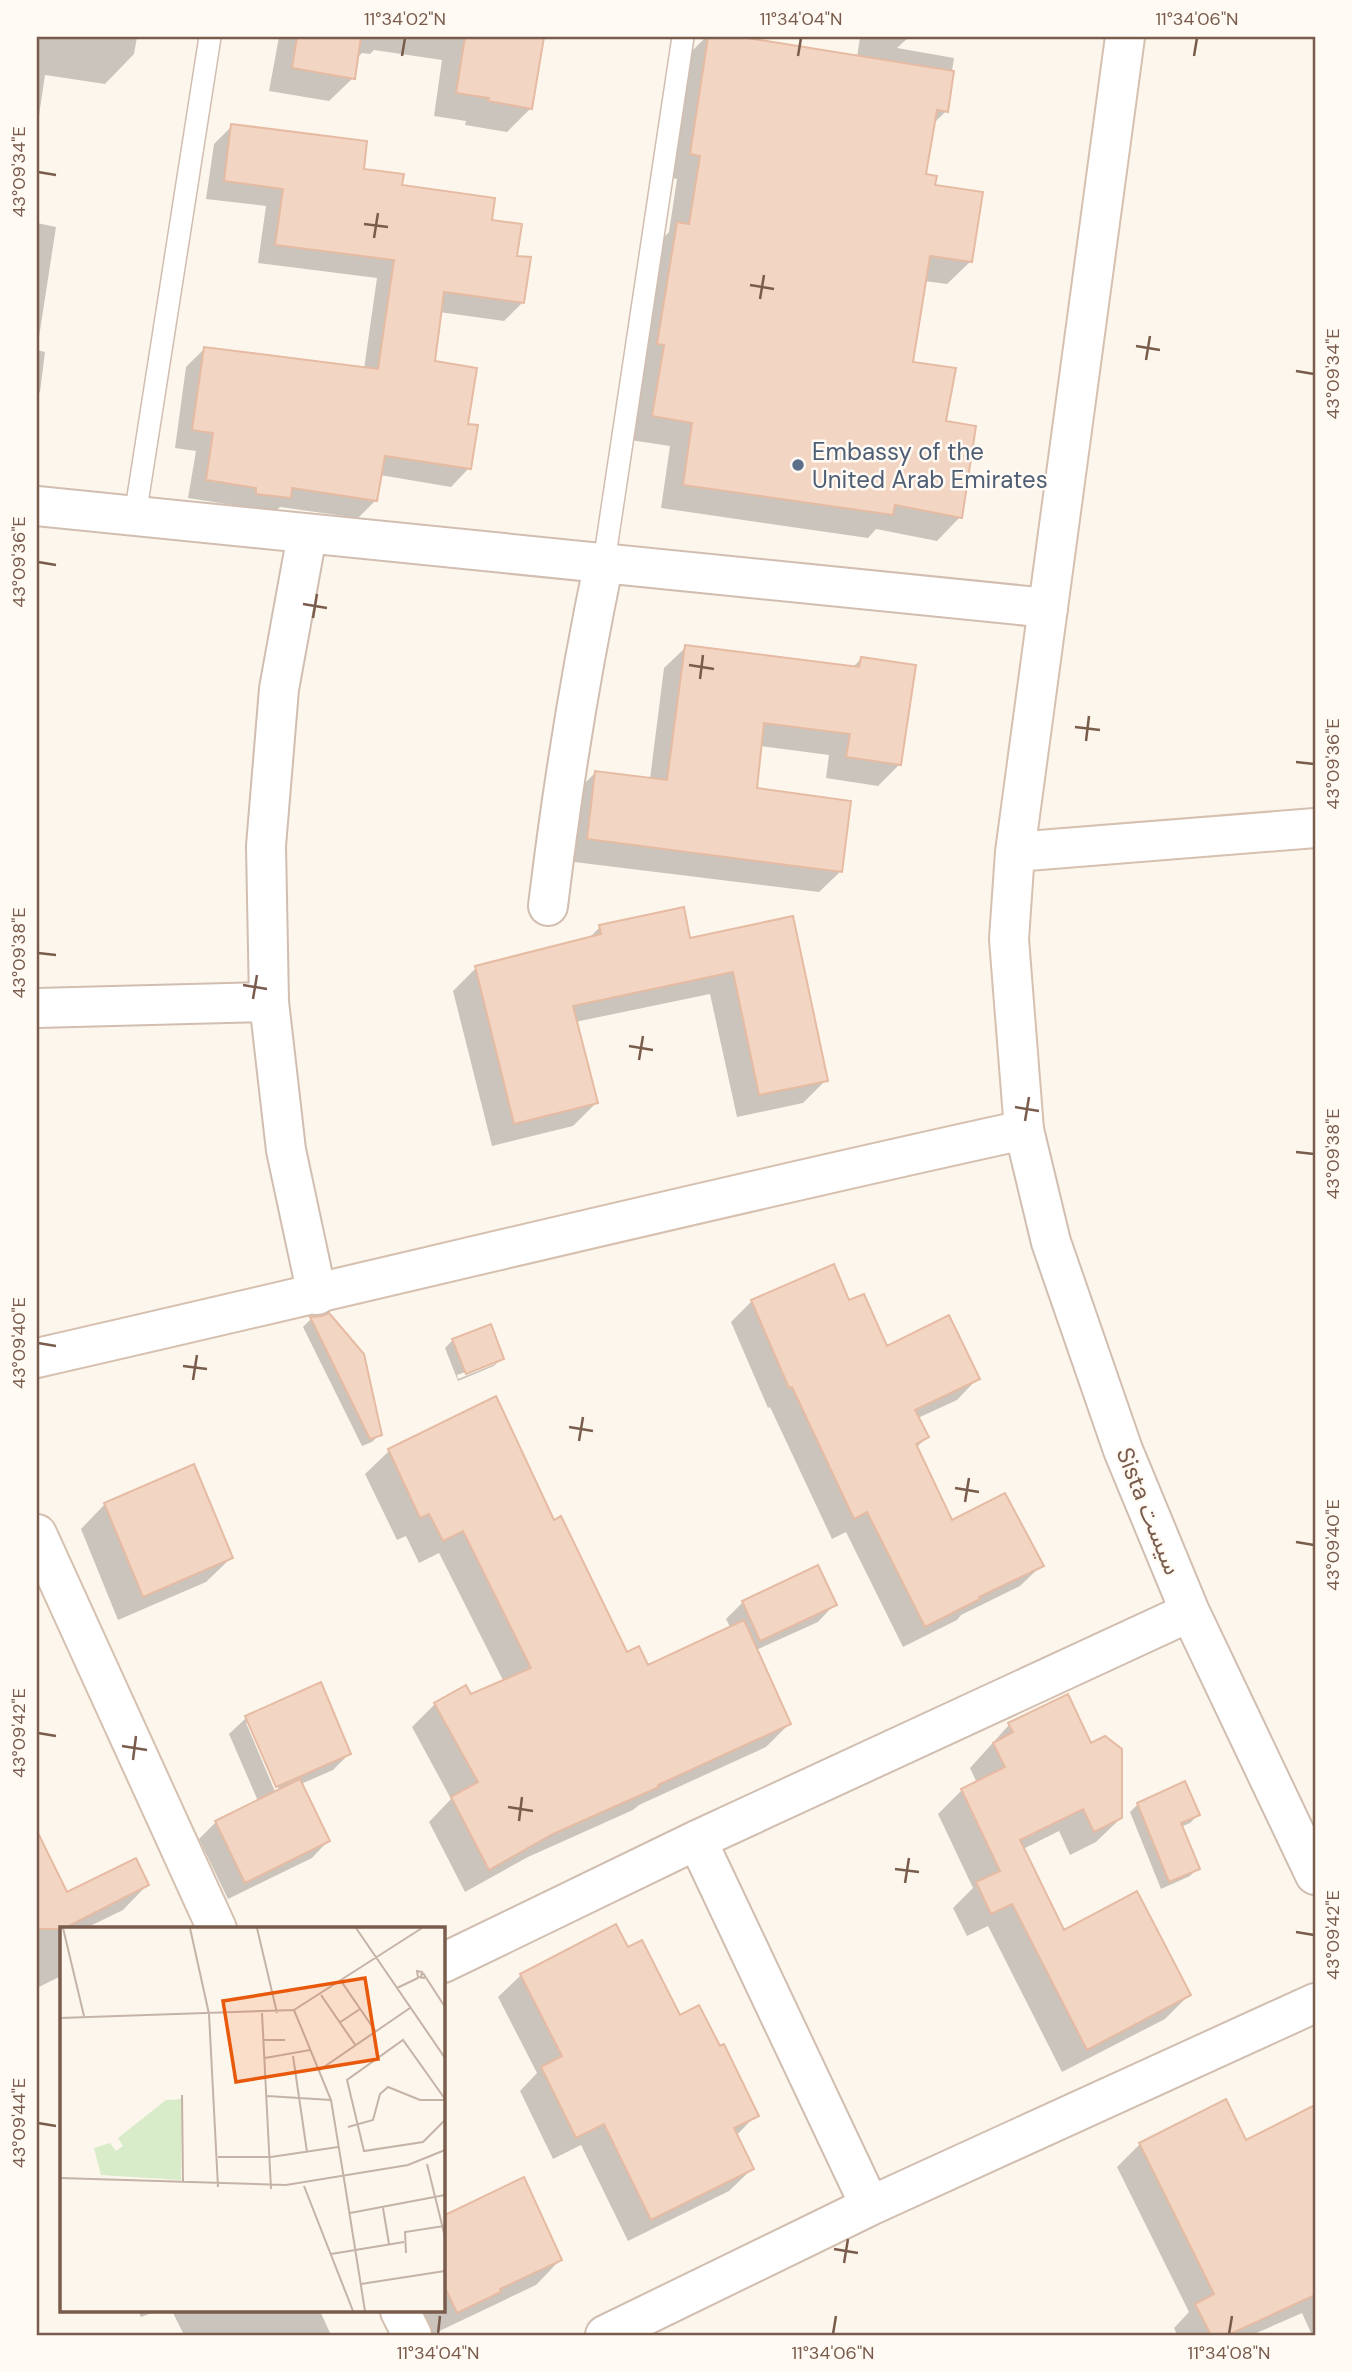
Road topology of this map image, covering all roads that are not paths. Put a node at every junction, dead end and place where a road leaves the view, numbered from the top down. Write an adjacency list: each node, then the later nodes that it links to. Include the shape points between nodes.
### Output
1 (210, 37): 5 (lane)
2 (683, 37): 7 (lane)
3 (1125, 37): 8 (street, Sista سيست)
4 (37, 506): 5 (street)
5 (135, 516): 6 (street)
6 (307, 534): 7 (street); 12 (street, via 279,689 272,767 266,846)
7 (604, 562): 8 (street); 11 (street, via 576,701)
8 (1048, 608): 10 (street, Sista سيست)
9 (1315, 828): 10 (street)
10 (1015, 852): 14 (street, Sista سيست, via 1009,939)
11 (548, 906)
12 (269, 1002): 13 (street); 15 (street, via 286,1150)
13 (37, 1008)
14 (1024, 1130): 15 (street, via 580,1230); 18 (street, Sista سيست, via 1051,1242 1123,1450)
15 (317, 1295): 16 (street)
16 (37, 1358)
17 (37, 1534): 21 (street)
18 (1190, 1612): 19 (street); 20 (street, Sista سيست)
19 (697, 1840): 22 (street); 24 (street)
20 (1315, 1875)
21 (216, 1927)
22 (444, 1963)
23 (1315, 2003): 24 (street)
24 (870, 2206): 27 (street)
25 (400, 2312): 26 (street)
26 (412, 2335)
27 (605, 2335)

